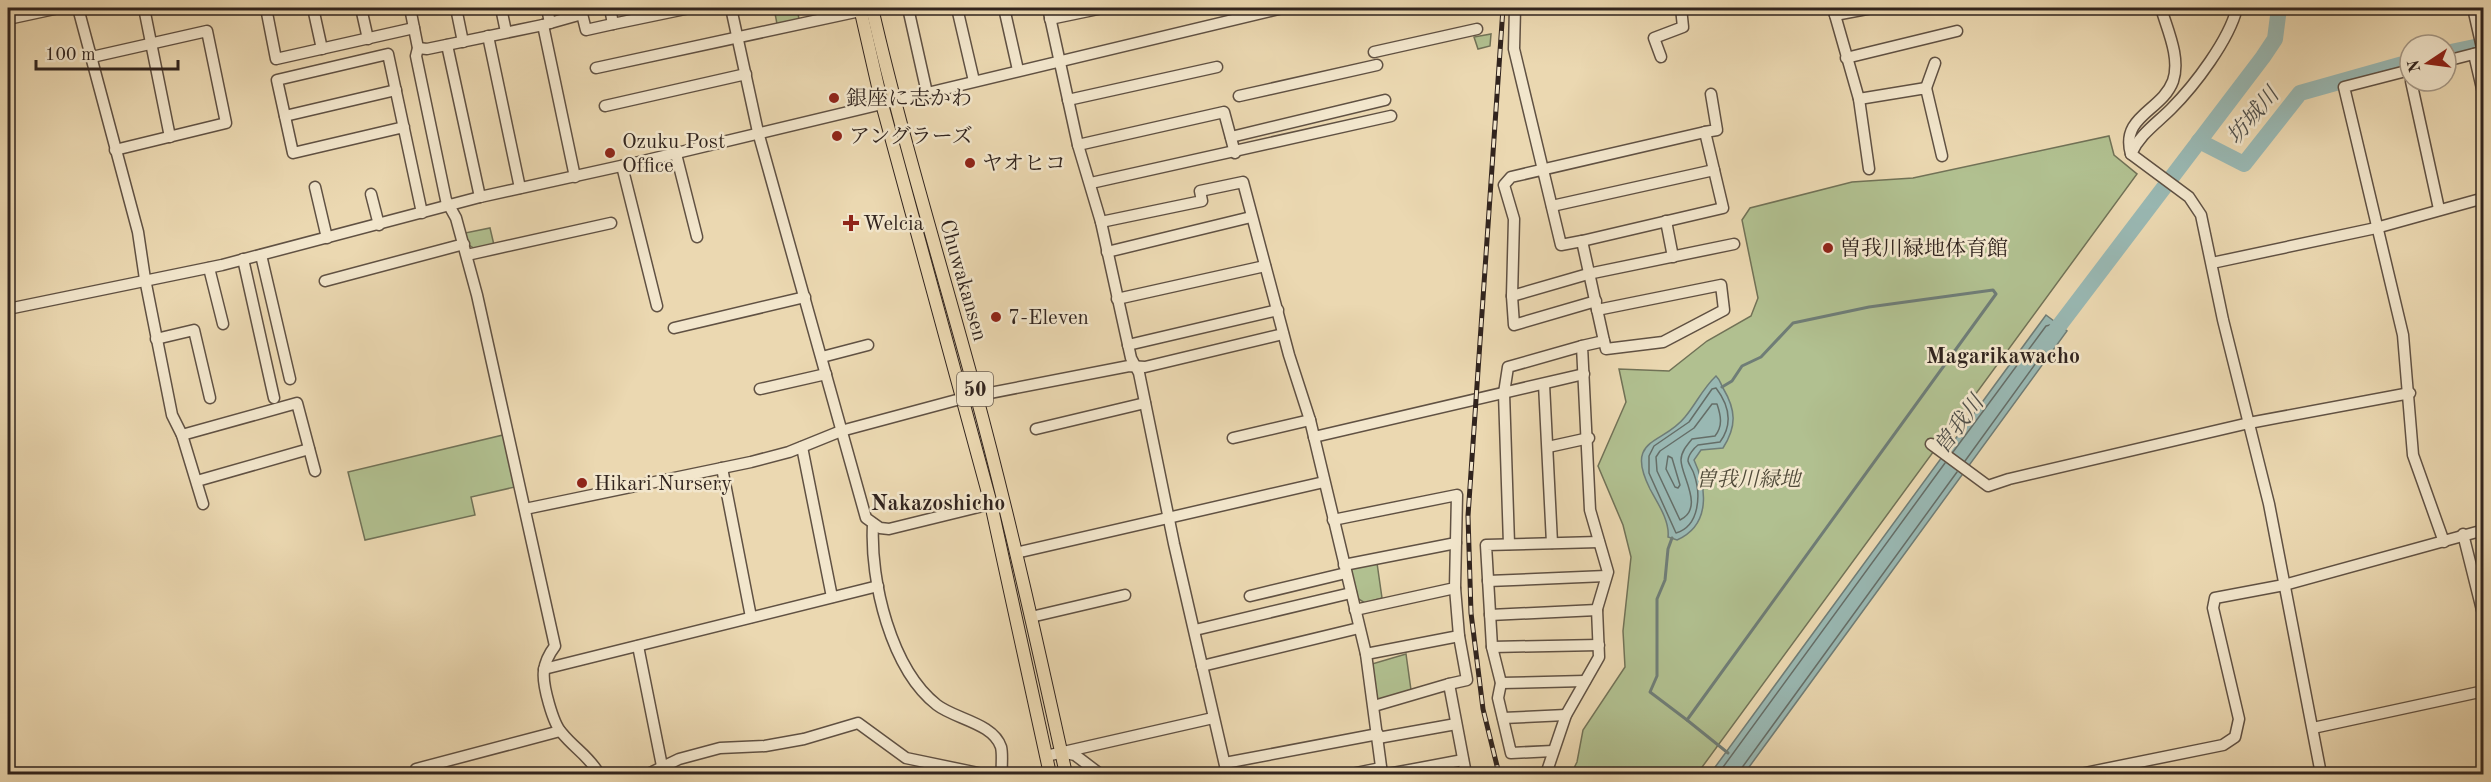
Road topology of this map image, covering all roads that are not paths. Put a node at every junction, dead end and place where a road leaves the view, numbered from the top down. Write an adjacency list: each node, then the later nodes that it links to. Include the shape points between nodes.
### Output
1 (59, 8): 30 (street)
2 (78, 8): 48 (street)
3 (144, 8): 42 (street)
4 (266, 8): 45 (street, via 276,59)
5 (313, 8): 45 (street)
6 (361, 8): 40 (street)
7 (410, 8): 34 (street)
8 (456, 8): 41 (street)
9 (501, 8): 37 (street)
10 (547, 8): 32 (street)
11 (610, 8): 33 (street)
12 (690, 8): 33 (street)
13 (731, 8): 39 (street)
14 (908, 8): 63 (street)
15 (957, 8): 60 (street)
16 (1004, 8): 57 (street)
17 (1048, 8): 31 (street)
18 (1103, 8): 27 (street)
19 (1283, 8): 52 (street)
20 (1515, 8): 88 (street, via 1514,50)
21 (1681, 8): 49 (street, via 1683,27 1654,38)
22 (1872, 8): 29 (street)
23 (2161, 8): 85 (street, via 2175,58 2173,82 2132,127 2128,143)
24 (2237, 8): 85 (street, via 2226,36 2172,108 2137,141)
25 (2473, 8): 46 (street)
26 (864, 9): 39 (street); 71 (main road, Chuwakansen / 50)
27 (1091, 9): 31 (street)
28 (581, 11): 32 (street); 33 (street, via 586,30)
29 (1834, 11): 51 (street)
30 (14, 14)
31 (1050, 19): 52 (street)
32 (547, 24): 37 (street); 90 (street)
33 (613, 24)
34 (414, 28): 40 (street); 44 (street)
35 (1477, 29): 47 (street)
36 (1957, 31): 51 (street)
37 (506, 32): 38 (street)
38 (488, 36): 41 (street); 93 (street)
39 (739, 37): 56 (street); 58 (street)
40 (368, 39): 45 (street)
41 (463, 42): 43 (street)
42 (150, 44): 48 (street); 78 (street); 78 (street, via 207,31 226,123)
43 (447, 45): 44 (street); 95 (street)
44 (418, 48): 97 (street, via 416,56 428,117 446,200)
45 (321, 49)
46 (2480, 49): 50 (street); 67 (street)
47 (1374, 52)
48 (92, 57): 81 (street)
49 (1661, 57)
50 (2458, 57)
51 (1846, 58): 68 (street)
52 (1058, 60): 57 (street); 69 (street)
53 (1935, 63): 61 (street)
54 (1377, 65): 66 (street)
55 (1217, 67): 69 (street)
56 (596, 68)
57 (1018, 70): 60 (street)
58 (746, 74): 72 (street); 76 (street)
59 (2398, 76): 106 (street, via 2344,87)
60 (974, 81): 63 (street)
61 (1926, 88): 68 (street); 84 (street)
62 (396, 90): 73 (street); 73 (street, via 388,54 277,80); 75 (street)
63 (927, 93): 71 (street)
64 (2414, 93): 99 (street)
65 (1711, 94): 77 (street, via 1717,130)
66 (1239, 96)
67 (2484, 97)
68 (1859, 99): 87 (street)
69 (1068, 100): 80 (street)
70 (1384, 100): 79 (street)
71 (888, 103): 76 (street); 146 (main road, Chuwakansen / 50); 149 (main road, Chuwakansen / 50)
72 (605, 106)
73 (285, 116): 75 (street, via 293,153)
74 (1391, 116): 82 (street)
75 (404, 127): 100 (street)
76 (758, 132): 83 (street); 123 (street)
77 (1705, 132): 88 (street); 89 (street)
78 (170, 137): 81 (street)
79 (1231, 137): 80 (street, via 1224,112); 82 (street)
80 (1078, 145): 91 (street)
81 (115, 150): 120 (street, via 138,232)
82 (1235, 153): 91 (street)
83 (676, 154): 86 (street); 107 (street)
84 (1942, 156)
85 (2134, 157): 116 (street, via 2189,196 2201,215)
86 (622, 166): 90 (street); 125 (street)
87 (1869, 169)
88 (1543, 170): 98 (street); 122 (street, via 1510,177 1504,185 1514,219)
89 (1714, 170): 98 (street); 102 (street, via 1723,208)
90 (575, 177): 93 (street)
91 (1091, 183): 103 (street)
92 (315, 187): 108 (street)
93 (520, 188): 95 (street)
94 (371, 194): 105 (street)
95 (480, 197): 97 (street)
96 (2484, 198): 99 (street)
97 (451, 206): 100 (street); 111 (street)
98 (1552, 206): 109 (street, via 1561,245)
99 (2439, 209): 106 (street)
100 (422, 213): 105 (street)
101 (1251, 216): 103 (street, via 1243,182 1200,191 1202,201); 112 (street); 117 (street)
102 (1666, 221): 109 (street); 114 (street)
103 (1101, 222): 112 (street)
104 (611, 224): 111 (street)
105 (379, 225): 108 (street)
106 (2376, 228): 116 (street); 145 (street, via 2403,335)
107 (697, 237)
108 (327, 238): 113 (street)
109 (1582, 241): 119 (street)
110 (1734, 244): 114 (street)
111 (465, 250): 121 (street); 169 (street)
112 (1107, 252): 124 (street)
113 (261, 255): 115 (street); 141 (street)
114 (1673, 257): 119 (street)
115 (243, 259): 118 (street); 148 (street)
116 (2212, 263): 152 (street)
117 (1265, 266): 124 (street); 128 (street)
118 (209, 268): 120 (street); 129 (street)
119 (1588, 274): 122 (street); 126 (street)
120 (145, 279): 127 (street); 132 (street)
121 (326, 281)
122 (1512, 296): 126 (street, via 1514,325)
123 (805, 297): 130 (street); 137 (street)
124 (1117, 299): 135 (street)
125 (657, 306)
126 (1596, 306): 133 (street); 133 (street, via 1721,285 1724,310 1663,342 1606,349)
127 (8, 309)
128 (1278, 310): 131 (street); 135 (street)
129 (223, 324)
130 (674, 328)
131 (1284, 334): 138 (street); 151 (street)
132 (156, 339): 147 (street, via 194,330); 155 (street, via 172,415)
133 (1604, 341): 136 (street)
134 (868, 345): 137 (street)
135 (1128, 345): 138 (street)
136 (1582, 346): 140 (street); 144 (street, via 1508,367)
137 (822, 357): 139 (street)
138 (1136, 367): 146 (street); 150 (street)
139 (826, 374): 143 (street); 154 (street)
140 (1584, 374): 142 (street); 158 (street)
141 (290, 379)
142 (1544, 384): 144 (street); 161 (street)
143 (760, 389)
144 (1504, 393): 156 (street); 179 (street)
145 (2410, 393): 152 (street); 176 (street, via 2413,455)
146 (977, 396): 149 (street); 180 (main road, Chuwakansen / 50)
147 (210, 398)
148 (274, 398)
149 (964, 399): 154 (street); 168 (main road, Chuwakansen / 50)
150 (1145, 403): 153 (street); 170 (street)
151 (1310, 420): 156 (street); 157 (street)
152 (2249, 423): 159 (street, via 1988,486); 184 (street)
153 (1036, 429)
154 (841, 431): 160 (street); 172 (street, via 866,518)
155 (182, 435): 162 (street, via 297,403); 165 (street)
156 (1314, 437): 166 (street)
157 (1233, 438)
158 (1588, 438): 161 (street); 175 (street, via 1590,510)
159 (1931, 444)
160 (802, 447): 163 (street); 190 (street)
161 (1548, 447): 178 (street)
162 (309, 449): 164 (street); 165 (street)
163 (722, 468): 169 (street); 194 (street)
164 (315, 471)
165 (197, 481): 167 (street)
166 (1324, 482): 170 (street); 171 (street)
167 (202, 504)
168 (991, 504): 172 (street, via 890,529); 220 (main road, Chuwakansen / 50)
169 (525, 509): 205 (street, via 555,646)
170 (1168, 517): 180 (street); 198 (street)
171 (1333, 520): 177 (street, via 1457,495); 181 (street)
172 (873, 525): 185 (street)
173 (2484, 530): 174 (street)
174 (2463, 534): 176 (street); 196 (street)
175 (1599, 542): 178 (street); 182 (street)
176 (2444, 542): 184 (street)
177 (1456, 543): 181 (street); 186 (street)
178 (1552, 543): 179 (street)
179 (1509, 544): 183 (street, via 1486,545)
180 (1016, 553): 195 (main road, Chuwakansen / 50)
181 (1345, 569): 187 (street); 189 (street)
182 (1606, 576): 183 (street); 192 (street)
183 (1488, 581): 193 (street)
184 (2284, 585): 215 (street); 236 (street, via 2215,598 2213,608 2239,719 2235,737 2223,745)
185 (878, 586): 190 (street); 229 (street, via 898,654 906,668 937,705 988,731 1001,747)
186 (1455, 588): 191 (street); 199 (street)
187 (1351, 593): 191 (street); 198 (street)
188 (1125, 595): 195 (street)
189 (1250, 596)
190 (832, 597): 194 (street)
191 (1355, 610): 197 (street)
192 (1597, 610): 193 (street); 200 (street)
193 (1490, 615): 202 (street)
194 (751, 617): 201 (street)
195 (1031, 617): 219 (main road, Chuwakansen / 50)
196 (2484, 618)
197 (1359, 628): 203 (street); 204 (street)
198 (1194, 630): 204 (street)
199 (1459, 636): 203 (street); 208 (street, via 1467,680)
200 (1599, 645): 202 (street); 206 (street, via 1599,657)
201 (638, 646): 205 (street); 223 (street)
202 (1492, 647): 207 (street)
203 (1366, 654): 210 (street)
204 (1202, 666): 212 (street)
205 (544, 669): 216 (street)
206 (1585, 681): 207 (street); 211 (street)
207 (1501, 682): 213 (street, via 1498,698)
208 (1449, 684): 210 (street); 214 (street)
209 (2484, 691): 215 (street)
210 (1374, 706): 217 (street)
211 (1566, 715): 213 (street); 218 (street)
212 (1213, 718): 219 (street); 222 (street)
213 (1503, 718): 218 (street, via 1511,753)
214 (1456, 724): 217 (street); 221 (street)
215 (2313, 728): 237 (street)
216 (560, 731): 225 (street, via 416,769); 226 (street, via 593,762)
217 (1378, 736): 222 (street); 224 (street)
218 (1553, 752): 235 (street)
219 (1061, 753): 220 (street); 231 (main road, Chuwakansen / 50); 232 (street, via 1075,755)
220 (1046, 756): 230 (main road, Chuwakansen / 50)
221 (1463, 760): 224 (street); 234 (street)
222 (1226, 769)
223 (663, 771): 227 (street); 228 (street, via 679,759 720,748 804,739 858,723 906,758)
224 (1384, 772): 233 (street)
225 (417, 774)
226 (599, 774)
227 (648, 774)
228 (983, 774)
229 (1002, 774)
230 (1050, 774)
231 (1066, 774)
232 (1100, 774)
233 (1351, 774)
234 (1466, 774)
235 (1546, 774)
236 (2080, 774)
237 (2321, 774)

